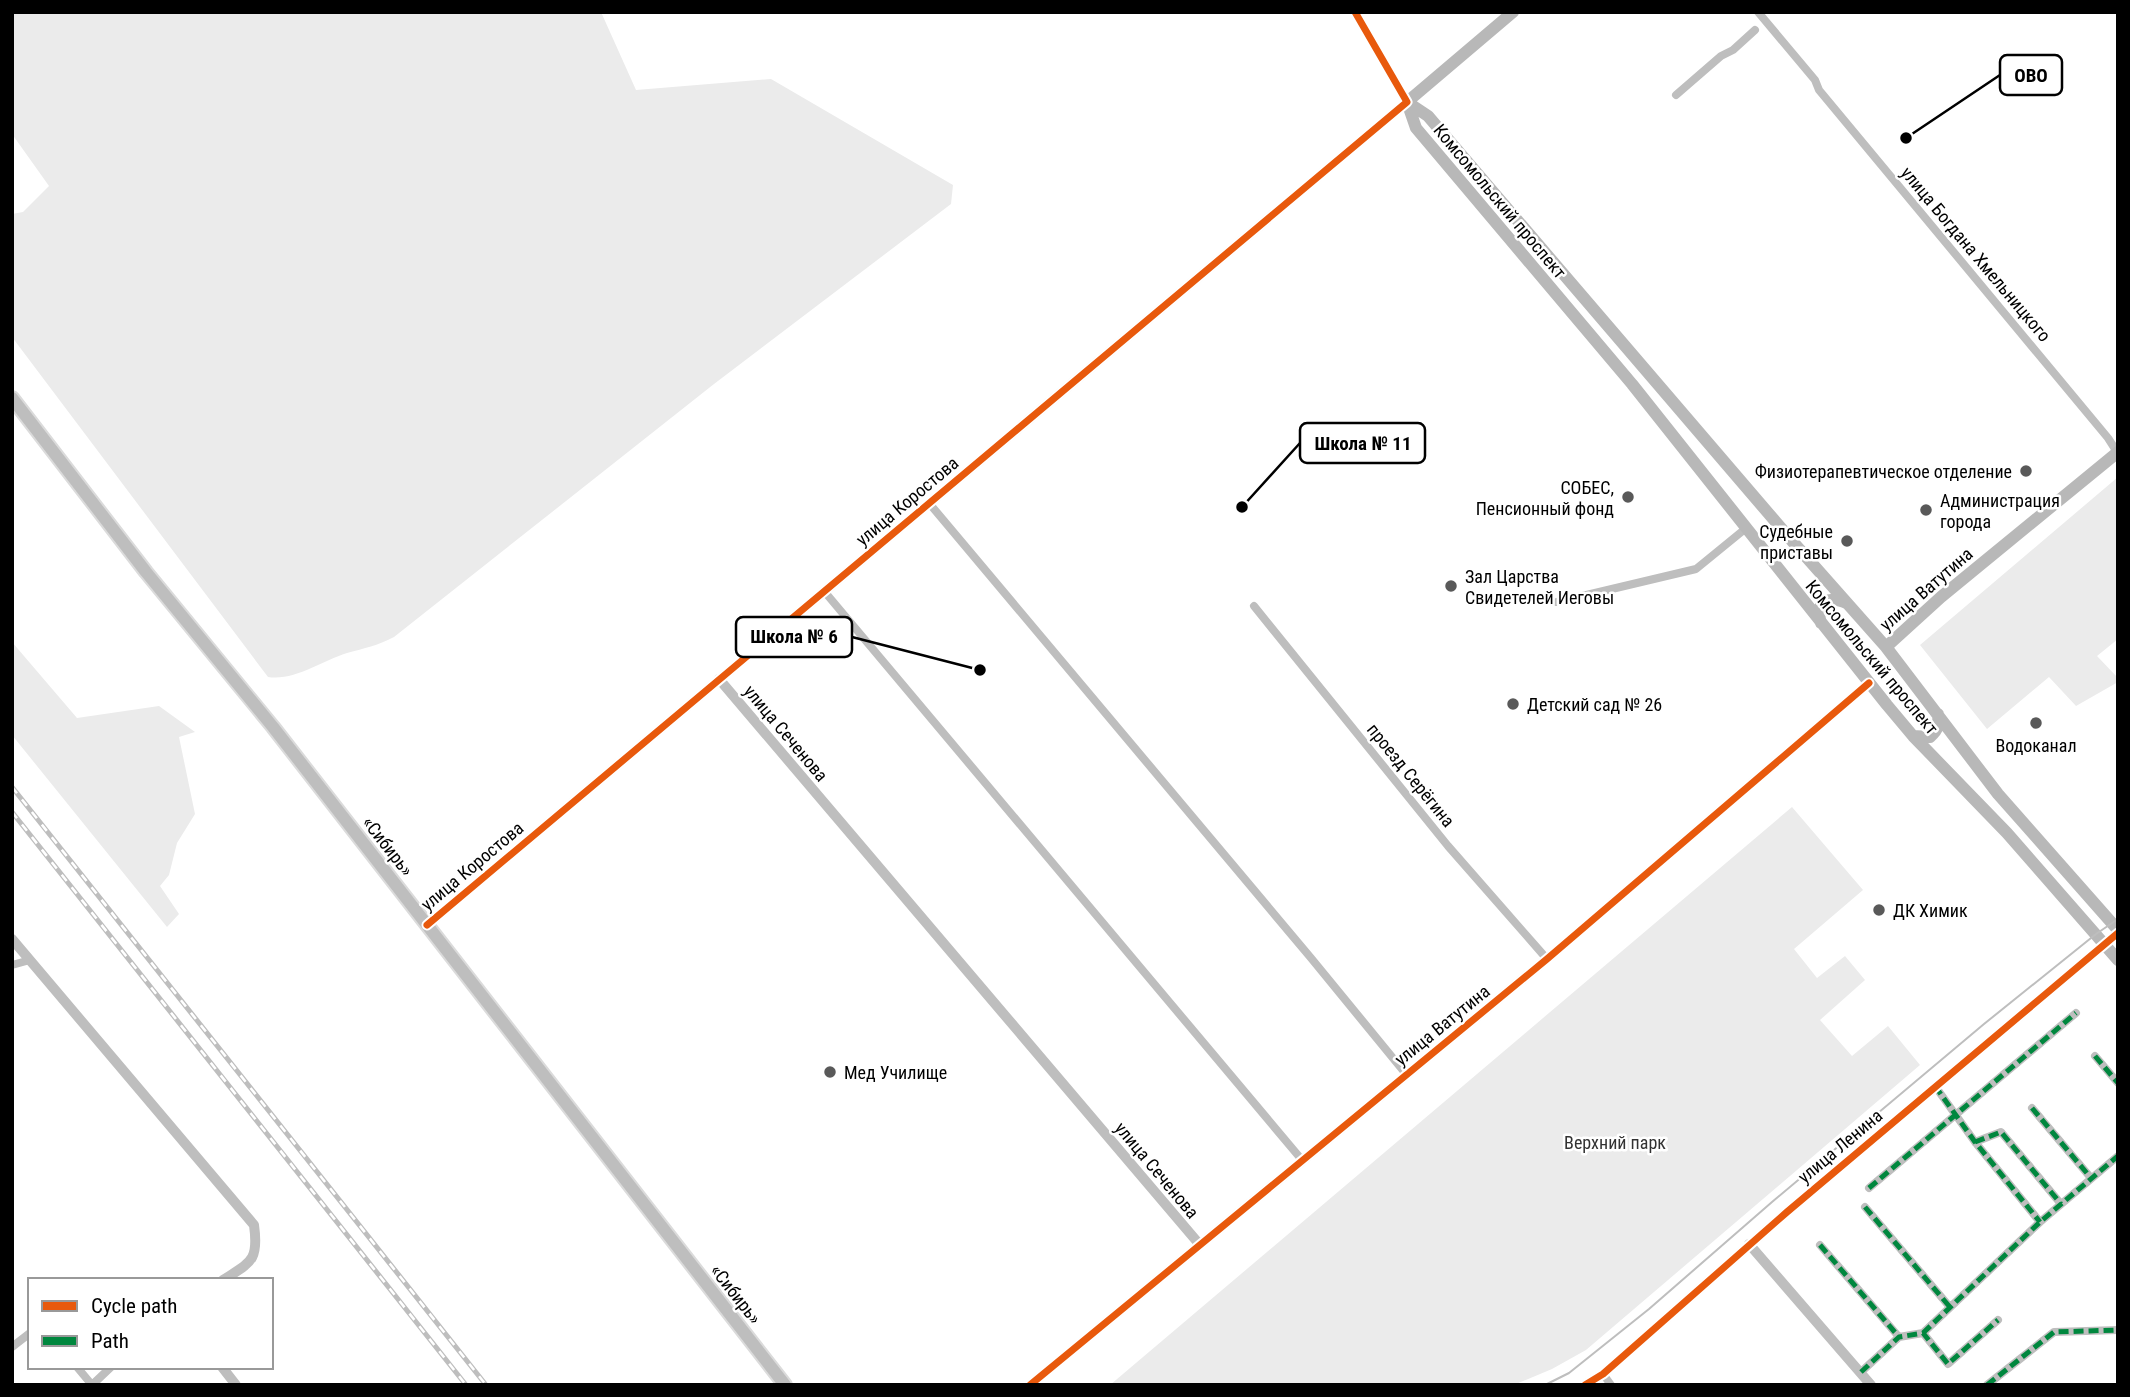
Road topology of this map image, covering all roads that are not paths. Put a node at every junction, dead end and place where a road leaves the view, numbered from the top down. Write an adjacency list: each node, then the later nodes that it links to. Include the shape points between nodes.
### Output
1 (1355, 12): 6 (street)
2 (1513, 12): 6 (main road, улица Коростова)
3 (1758, 12): 8 (street, улица Богдана Хмельницкого)
4 (1755, 30): 5 (street)
5 (1676, 95)
6 (1407, 102): 9 (street, улица Коростова); 13 (main road, Комсомольский проспект, via 1428,116); 15 (main road, Комсомольский проспект, via 1416,128 1632,384)
7 (12, 398): 21 (main road, «Сибирь»)
8 (2118, 452): 16 (main road, улица Ватутина)
9 (929, 503): 11 (street, улица Коростова); 31 (street)
10 (1745, 529): 12 (street, via 1696,569)
11 (824, 591): 17 (street, улица Коростова); 38 (street)
12 (1557, 603)
13 (1848, 604): 15 (main road, via 1828,599 1822,604); 16 (main road, Комсомольский проспект)
14 (1254, 606): 26 (street, проезд Серёгина, via 1448,846)
15 (1821, 625): 18 (main road, Комсомольский проспект)
16 (1886, 647): 19 (main road, Комсомольский проспект)
17 (719, 679): 21 (street, улица Коростова); 45 (street, улица Сеченова)
18 (1869, 683): 20 (main road, Комсомольский проспект); 26 (street, улица Ватутина)
19 (1938, 714): 20 (main road, via 1937,731 1930,737); 22 (main road, Комсомольский проспект, via 2006,803)
20 (1913, 736): 24 (main road, Комсомольский проспект)
21 (427, 925): 62 (main road, «Сибирь»)
22 (2118, 931): 24 (street, улица Ленина)
23 (12, 939): 25 (street)
24 (2104, 943): 27 (main road, Комсомольский проспект); 33 (street, улица Ленина)
25 (30, 960): 28 (street); 47 (street, via 254,1225 256,1248 251,1261)
26 (1547, 960): 31 (street, улица Ватутина)
27 (2118, 960)
28 (12, 965)
29 (2076, 1013): 35 (street)
30 (2095, 1056): 32 (street)
31 (1406, 1074): 38 (street, улица Ватутина)
32 (2118, 1083)
33 (1935, 1086): 35 (street); 44 (street, улица Ленина)
34 (2032, 1108): 39 (street)
35 (1955, 1113): 36 (street); 40 (street)
36 (1975, 1142): 41 (street, via 2001,1132); 43 (street)
37 (2118, 1156): 39 (street)
38 (1302, 1160): 45 (street, улица Ватутина)
39 (2091, 1178): 41 (street)
40 (1869, 1188)
41 (2061, 1204): 43 (street)
42 (1864, 1207): 48 (street)
43 (2040, 1222): 48 (street)
44 (1749, 1244): 58 (street, улица Ленина); 59 (street)
45 (1200, 1245): 63 (street, улица Ватутина)
46 (1820, 1245): 53 (street)
47 (226, 1278)
48 (1949, 1306): 51 (street)
49 (1998, 1320): 51 (street, via 1948,1364)
50 (2118, 1330): 66 (street, via 2054,1332)
51 (1923, 1333): 53 (street)
52 (28, 1335): 54 (street)
53 (1899, 1337): 59 (street)
54 (12, 1347)
55 (79, 1369): 60 (street)
56 (109, 1369): 60 (street)
57 (224, 1369): 61 (street)
58 (1603, 1374): 64 (street, улица Ленина); 65 (street)
59 (1866, 1378)
60 (92, 1385)
61 (236, 1385)
62 (785, 1385)
63 (1030, 1385)
64 (1585, 1385)
65 (1611, 1385)
66 (1987, 1385)

